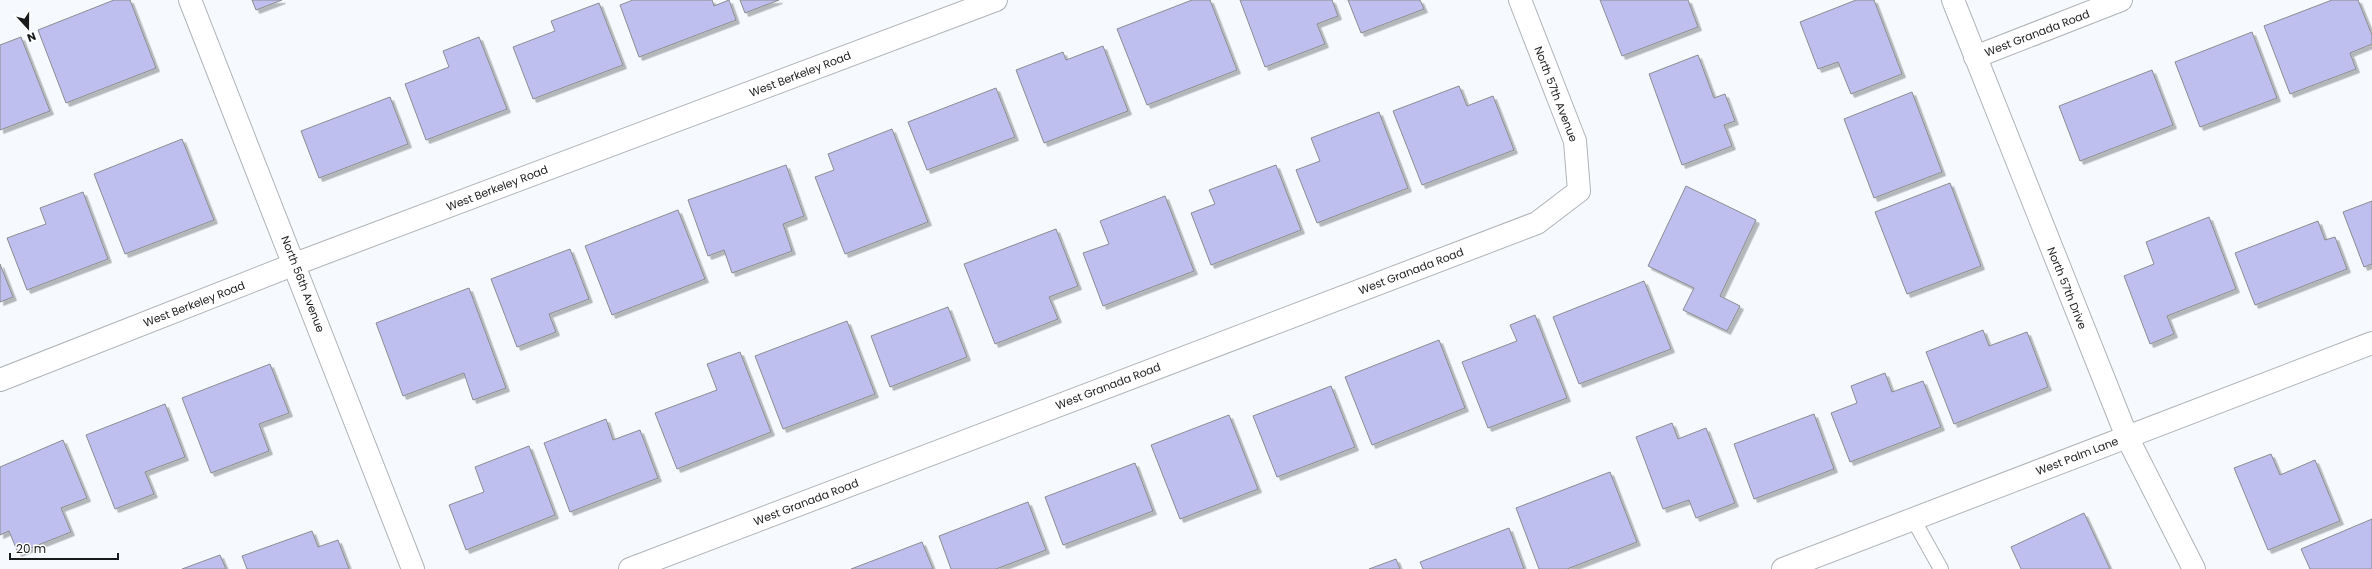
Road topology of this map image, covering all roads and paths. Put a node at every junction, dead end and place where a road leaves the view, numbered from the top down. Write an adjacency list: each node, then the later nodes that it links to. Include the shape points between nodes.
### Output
1 (190, 0): 8 (street, North 56th Avenue)
2 (996, 0): 8 (street, West Berkeley Road)
3 (1520, 0): 7 (street, North 57th Avenue, via 1575,141)
4 (1953, 0): 6 (street, North 57th Drive)
5 (2121, 0): 6 (street, West Granada Road)
6 (1975, 57): 11 (street, North 57th Drive)
7 (1579, 191): 14 (street, West Granada Road, via 1537,223)
8 (295, 264): 10 (street, West Berkeley Road); 13 (street, North 56th Avenue)
9 (2372, 344): 11 (street, West Palm Lane)
10 (0, 380)
11 (2127, 437): 12 (street, West Palm Lane); 17 (street, North 57th Drive)
12 (1913, 519): 15 (street, West Palm Lane); 16 (lane)
13 (413, 569)
14 (630, 569)
15 (1783, 569)
16 (1940, 569)
17 (2194, 569)

